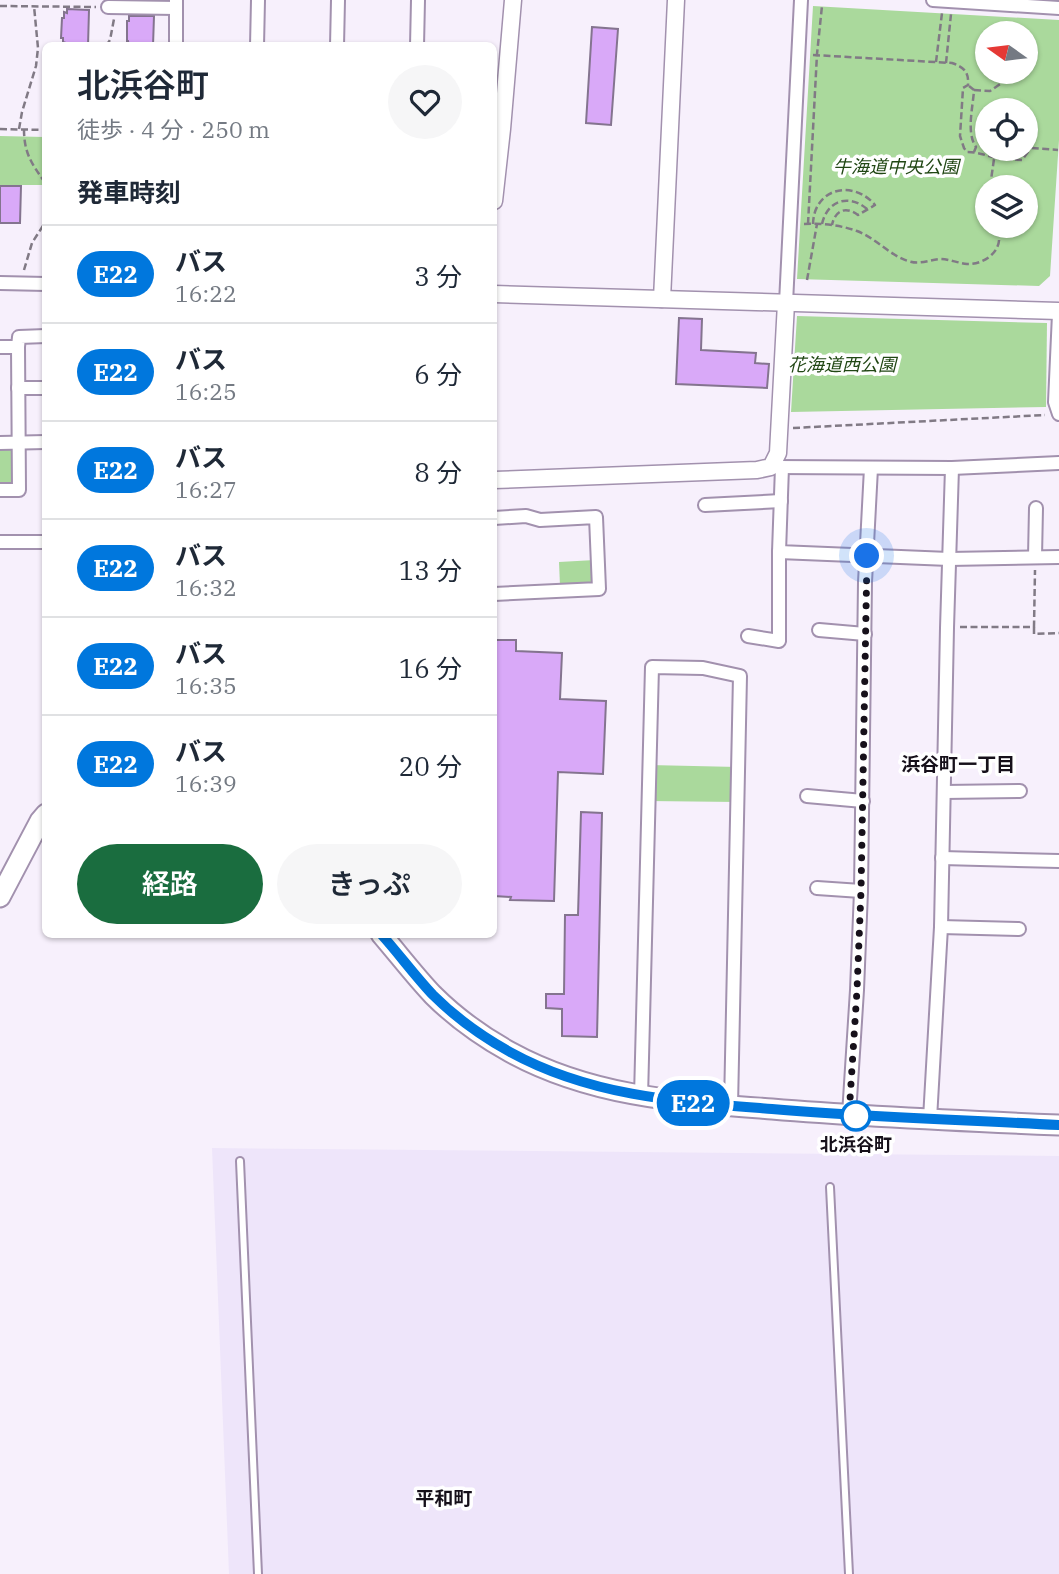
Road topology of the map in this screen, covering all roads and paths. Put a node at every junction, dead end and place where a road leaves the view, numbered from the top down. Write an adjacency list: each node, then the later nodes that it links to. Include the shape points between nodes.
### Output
1 (258, 0): 21 (street)
2 (338, 0): 22 (street)
3 (418, 0): 23 (street)
4 (513, 0): 37 (street)
5 (677, 0): 51 (street)
6 (801, 0): 52 (street)
7 (933, 0): 8 (street)
8 (983, 1): 14 (street)
9 (176, 4): 13 (street); 20 (street)
10 (0, 6): 11 (path)
11 (34, 6): 13 (path); 31 (path, via 36,66)
12 (822, 6): 40 (path)
13 (108, 7): 19 (path, via 116,13)
14 (1059, 8)
15 (942, 13): 17 (path)
16 (951, 14): 18 (path)
17 (939, 36): 18 (path); 25 (path)
18 (949, 36): 26 (path)
19 (109, 42)
20 (176, 42)
21 (257, 42)
22 (337, 42)
23 (417, 42)
24 (810, 55): 25 (path)
25 (936, 62): 26 (path)
26 (946, 63): 28 (path, via 962,66)
27 (1000, 84): 29 (path, via 990,91)
28 (968, 85): 29 (path); 36 (path, via 963,88 960,136 967,152)
29 (974, 90): 36 (path)
30 (0, 129): 31 (path)
31 (19, 129): 32 (path)
32 (24, 129): 33 (path); 38 (path, via 28,158)
33 (42, 130)
34 (1038, 149): 35 (path)
35 (1058, 150)
36 (974, 152)
37 (497, 174)
38 (42, 178)
39 (867, 209): 40 (path, via 875,205 869,197 841,190 819,204); 41 (path, via 852,201 838,202 828,209); 43 (path, via 859,215 839,211)
40 (813, 224): 41 (path); 42 (path); 46 (path)
41 (822, 224): 43 (path)
42 (800, 225)
43 (832, 225): 45 (path, via 858,231 895,256 923,263 941,259 978,263 997,249)
44 (42, 227): 48 (path, via 23,274)
45 (999, 238)
46 (807, 280)
47 (0, 283): 48 (street)
48 (14, 284): 49 (street)
49 (42, 284)
50 (497, 294): 51 (street)
51 (662, 299): 52 (street)
52 (786, 303): 53 (street); 60 (street)
53 (1059, 313): 59 (street, via 1055,402)
54 (42, 337): 56 (street, via 19,337)
55 (0, 347): 56 (street)
56 (18, 347): 57 (street)
57 (18, 388): 58 (street); 61 (street)
58 (42, 388)
59 (1059, 414): 60 (path)
60 (779, 429): 65 (street)
61 (19, 442): 62 (street); 63 (street); 69 (street, via 19,490)
62 (42, 442)
63 (0, 443)
64 (1059, 463): 67 (street)
65 (776, 467): 66 (street); 68 (street); 70 (street)
66 (871, 468): 67 (street); 77 (street)
67 (952, 468): 80 (street)
68 (497, 480)
69 (0, 490)
70 (781, 501): 71 (street); 76 (street)
71 (705, 505)
72 (1037, 508): 78 (street)
73 (497, 518): 81 (street, via 596,517 599,589)
74 (0, 542): 75 (street)
75 (42, 542)
76 (779, 552): 77 (street); 87 (street, via 779,641)
77 (867, 556): 80 (street); 86 (street)
78 (1035, 557): 79 (street); 80 (street); 82 (path)
79 (1059, 557)
80 (949, 559): 83 (street)
81 (497, 594)
82 (1034, 627): 83 (path); 85 (path, via 1034,634)
83 (947, 628): 89 (street)
84 (819, 630): 86 (street)
85 (1059, 633)
86 (865, 634): 91 (street)
87 (748, 636)
88 (1020, 791): 89 (street)
89 (944, 792): 93 (street)
90 (807, 796): 91 (street)
91 (863, 800): 96 (street)
92 (42, 819): 97 (main road)
93 (942, 859): 94 (street); 98 (street)
94 (1059, 861)
95 (817, 888): 96 (street)
96 (861, 891): 103 (street)
97 (0, 897)
98 (941, 927): 99 (street); 104 (street)
99 (1019, 929)
100 (384, 938): 101 (main road, via 433,995 470,1027 510,1052 595,1087)
101 (641, 1097): 102 (main road); 102 (street, via 652,667 703,667 740,676)
102 (731, 1106): 103 (main road)
103 (849, 1115): 104 (main road)
104 (930, 1119): 105 (main road)
105 (1059, 1125)
106 (240, 1161): 108 (lane)
107 (830, 1187): 109 (lane)
108 (258, 1574)
109 (849, 1574)

